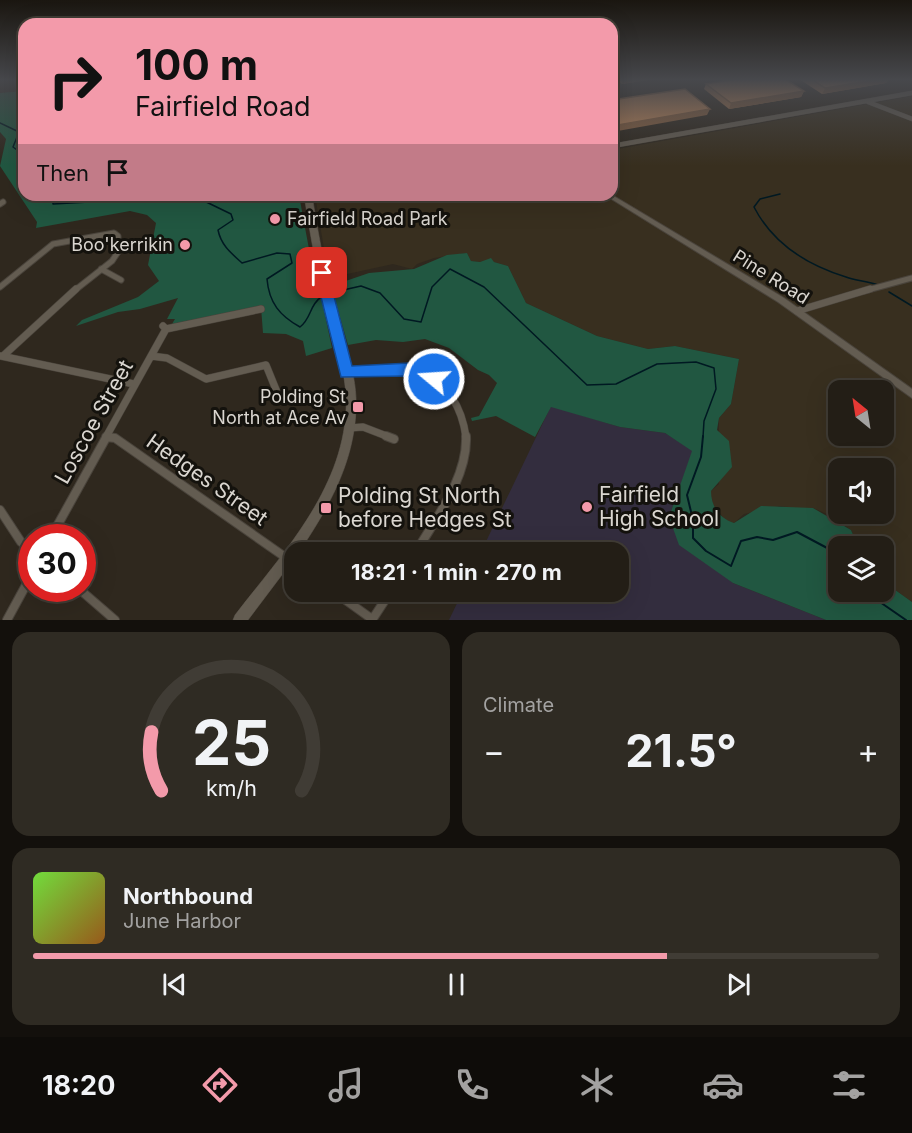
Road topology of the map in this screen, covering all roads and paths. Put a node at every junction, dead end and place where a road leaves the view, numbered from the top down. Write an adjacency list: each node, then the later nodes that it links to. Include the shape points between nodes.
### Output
1 (827, 108): 4 (street)
2 (884, 108): 3 (street)
3 (912, 119)
4 (618, 145)
5 (309, 201): 15 (main road, via 325,289)
6 (618, 201): 12 (street, Pine Road)
7 (101, 269): 9 (street); 10 (street, via 118,252 118,236 114,233 53,244); 13 (street)
8 (912, 278): 12 (street)
9 (121, 280)
10 (0, 287)
11 (261, 309): 14 (street, Loscoe Street, via 164,327)
12 (797, 311): 17 (street, Pine Road)
13 (2, 356): 16 (street)
14 (151, 356): 16 (street, Loscoe Street); 18 (street, via 167,358 206,379 266,365)
15 (346, 372): 19 (main road, via 351,400); 26 (street, via 422,372 448,394 464,421 467,443 461,467)
16 (134, 384): 20 (street, Loscoe Street)
17 (912, 394)
18 (279, 397)
19 (349, 428): 21 (street, via 363,427); 25 (main road, via 331,487)
20 (106, 437): 23 (street, Loscoe Street); 27 (street, Hedges Street, via 115,438)
21 (394, 439)
22 (0, 510): 24 (street)
23 (58, 524)
24 (18, 537)
25 (295, 542)
26 (421, 542)
27 (284, 556)
28 (284, 558): 36 (main road)
29 (18, 600): 34 (street)
30 (94, 602): 35 (street)
31 (348, 602): 33 (street)
32 (384, 602): 33 (street)
33 (372, 619)
34 (7, 620)
35 (115, 620)
36 (240, 620)

